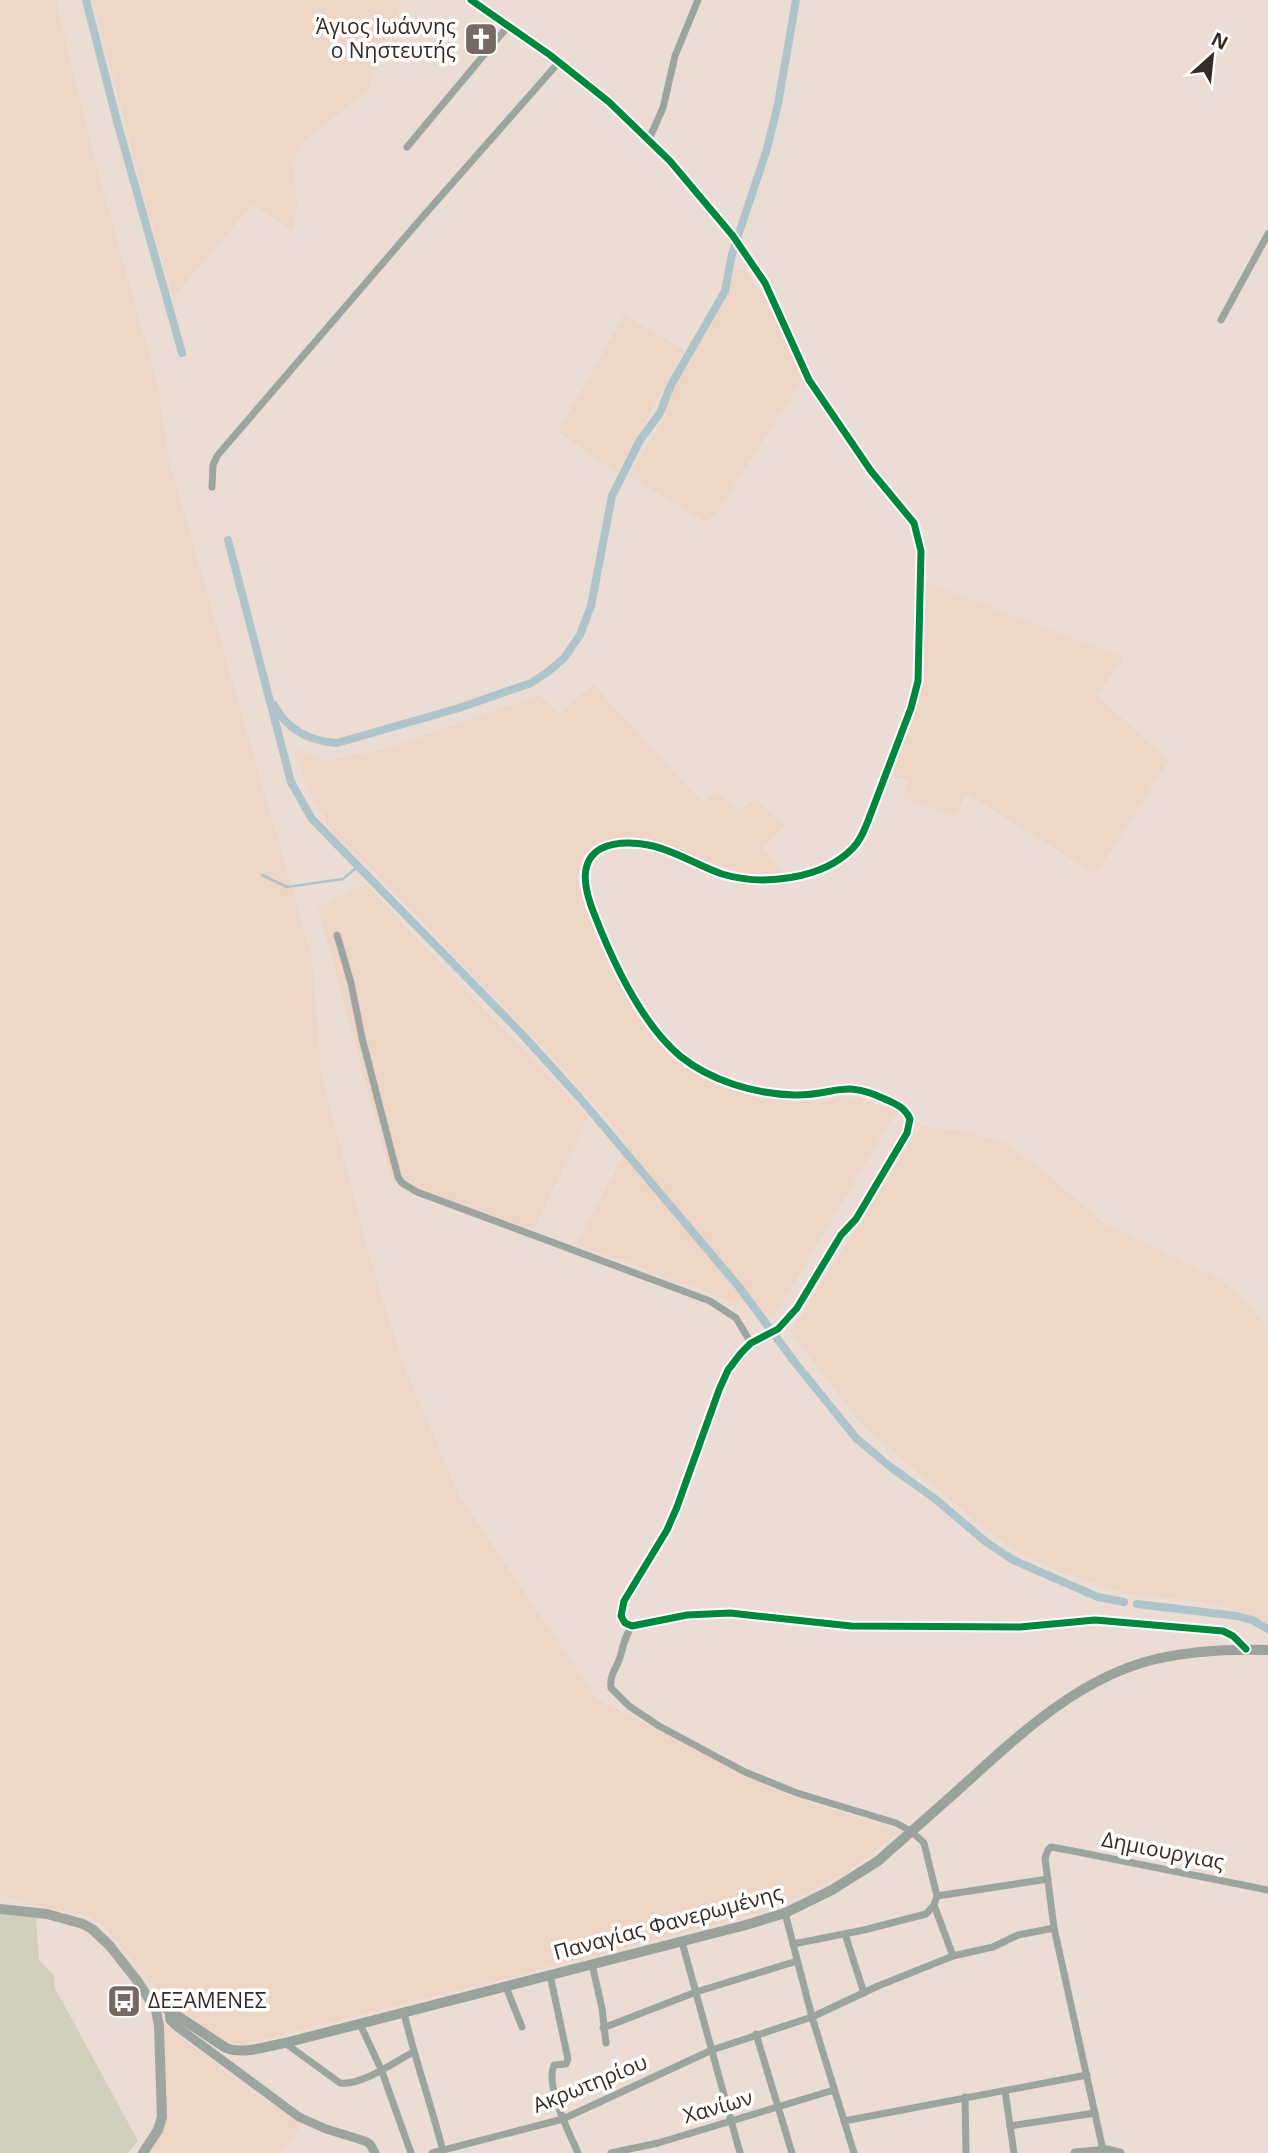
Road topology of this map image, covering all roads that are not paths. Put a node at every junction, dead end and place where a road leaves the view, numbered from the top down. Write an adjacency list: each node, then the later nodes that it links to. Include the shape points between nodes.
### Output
1 (471, 0): 3 (street)
2 (698, 0): 5 (street)
3 (509, 25): 4 (street); 6 (street)
4 (559, 62): 5 (street); 9 (street, via 217,456)
5 (649, 139): 11 (street, via 733,236 765,283 809,380 914,523 921,551 916,694 861,836 851,850 827,865 785,879 746,880 634,843 603,847 586,870 594,915 627,982 654,1028 682,1058 754,1091 795,1095 855,1088 902,1107 910,1119 907,1133 856,1219 797,1308 778,1329)
6 (407, 147)
7 (1268, 234): 8 (street)
8 (1221, 320)
9 (212, 487)
10 (337, 934): 11 (street, via 390,1151 402,1183 710,1301 736,1318)
11 (751, 1343): 12 (street, via 728,1370 667,1530 624,1601 621,1616)
12 (632, 1626): 13 (street, via 687,1615 730,1613 851,1626 1020,1627 1107,1620 1223,1632); 17 (street, via 611,1675 611,1688 619,1698 659,1726 754,1776 911,1831 924,1843)
13 (1246, 1649): 14 (main road, Παναγίας Φανερωμένης); 20 (main road, Παναγίας Φανερωμένης, bridge, via 1155,1659 1055,1707 878,1861)
14 (1268, 1650)
15 (1048, 1879): 16 (street, Δημιουργιας, via 1045,1854 1051,1847); 17 (street); 21 (street)
16 (1268, 1890)
17 (937, 1896): 18 (street)
18 (934, 1905): 22 (street, via 926,1914); 25 (street)
19 (0, 1909): 32 (highway, via 72,1920 92,1929)
20 (785, 1913): 23 (main road, Παναγίας Φανερωμένης); 24 (street)
21 (1054, 1928): 25 (street, Ακρωτηρίου); 45 (street)
22 (845, 1934): 24 (street); 31 (street)
23 (682, 1942): 27 (main road, Παναγίας Φανερωμένης); 30 (street)
24 (793, 1944): 26 (street)
25 (953, 1956): 31 (street, Ακρωτηρίου)
26 (797, 1961): 30 (street); 35 (street)
27 (592, 1965): 28 (main road, Παναγίας Φανερωμένης); 38 (street)
28 (550, 1975): 29 (main road, Παναγίας Φανερωμένης); 51 (street, via 568,2059 566,2064 554,2065 552,2077)
29 (506, 1987): 34 (main road, Παναγίας Φανερωμένης); 37 (street)
30 (696, 1992): 38 (street); 42 (street)
31 (864, 1993): 35 (street, Ακρωτηρίου)
32 (149, 1997): 33 (main road, Παναγίας Φανερωμένης); 57 (highway, via 159,2026 162,2117)
33 (169, 2011): 40 (main road, Παναγίας Φανερωμένης, via 232,2051); 58 (street, via 176,2026 282,2105 316,2125 365,2141)
34 (404, 2013): 36 (main road, Παναγίας Φανερωμένης); 43 (street)
35 (812, 2017): 39 (street, Ακρωτηρίου); 46 (street)
36 (360, 2024): 40 (main road, Παναγίας Φανερωμένης); 44 (street)
37 (522, 2027)
38 (603, 2028): 41 (street)
39 (756, 2034): 42 (street, Ακρωτηρίου); 49 (street)
40 (285, 2043): 44 (street, via 340,2083 354,2082)
41 (606, 2043)
42 (712, 2050): 51 (street, Ακρωτηρίου); 52 (street)
43 (413, 2052): 44 (street); 56 (street)
44 (381, 2069): 59 (street)
45 (1087, 2075): 47 (street); 50 (street)
46 (834, 2090): 49 (street, Χανίων); 53 (street)
47 (1005, 2091): 48 (street); 54 (street)
48 (965, 2097): 53 (street); 66 (street)
49 (776, 2108): 52 (street, Χανίων); 64 (street)
50 (1095, 2113): 54 (street); 55 (street)
51 (563, 2119): 56 (street, Ακρωτηρίου); 61 (street)
52 (731, 2120): 62 (street, Χανίων); 63 (street)
53 (844, 2121): 65 (street)
54 (1010, 2126): 67 (street)
55 (1103, 2150): 68 (street); 69 (street)
56 (443, 2151): 60 (street, Ακρωτηρίου)
57 (143, 2153)
58 (375, 2153)
59 (411, 2153)
60 (432, 2153)
61 (578, 2153)
62 (611, 2153)
63 (740, 2153)
64 (792, 2153)
65 (854, 2153)
66 (966, 2153)
67 (1014, 2153)
68 (1076, 2153)
69 (1120, 2153)

